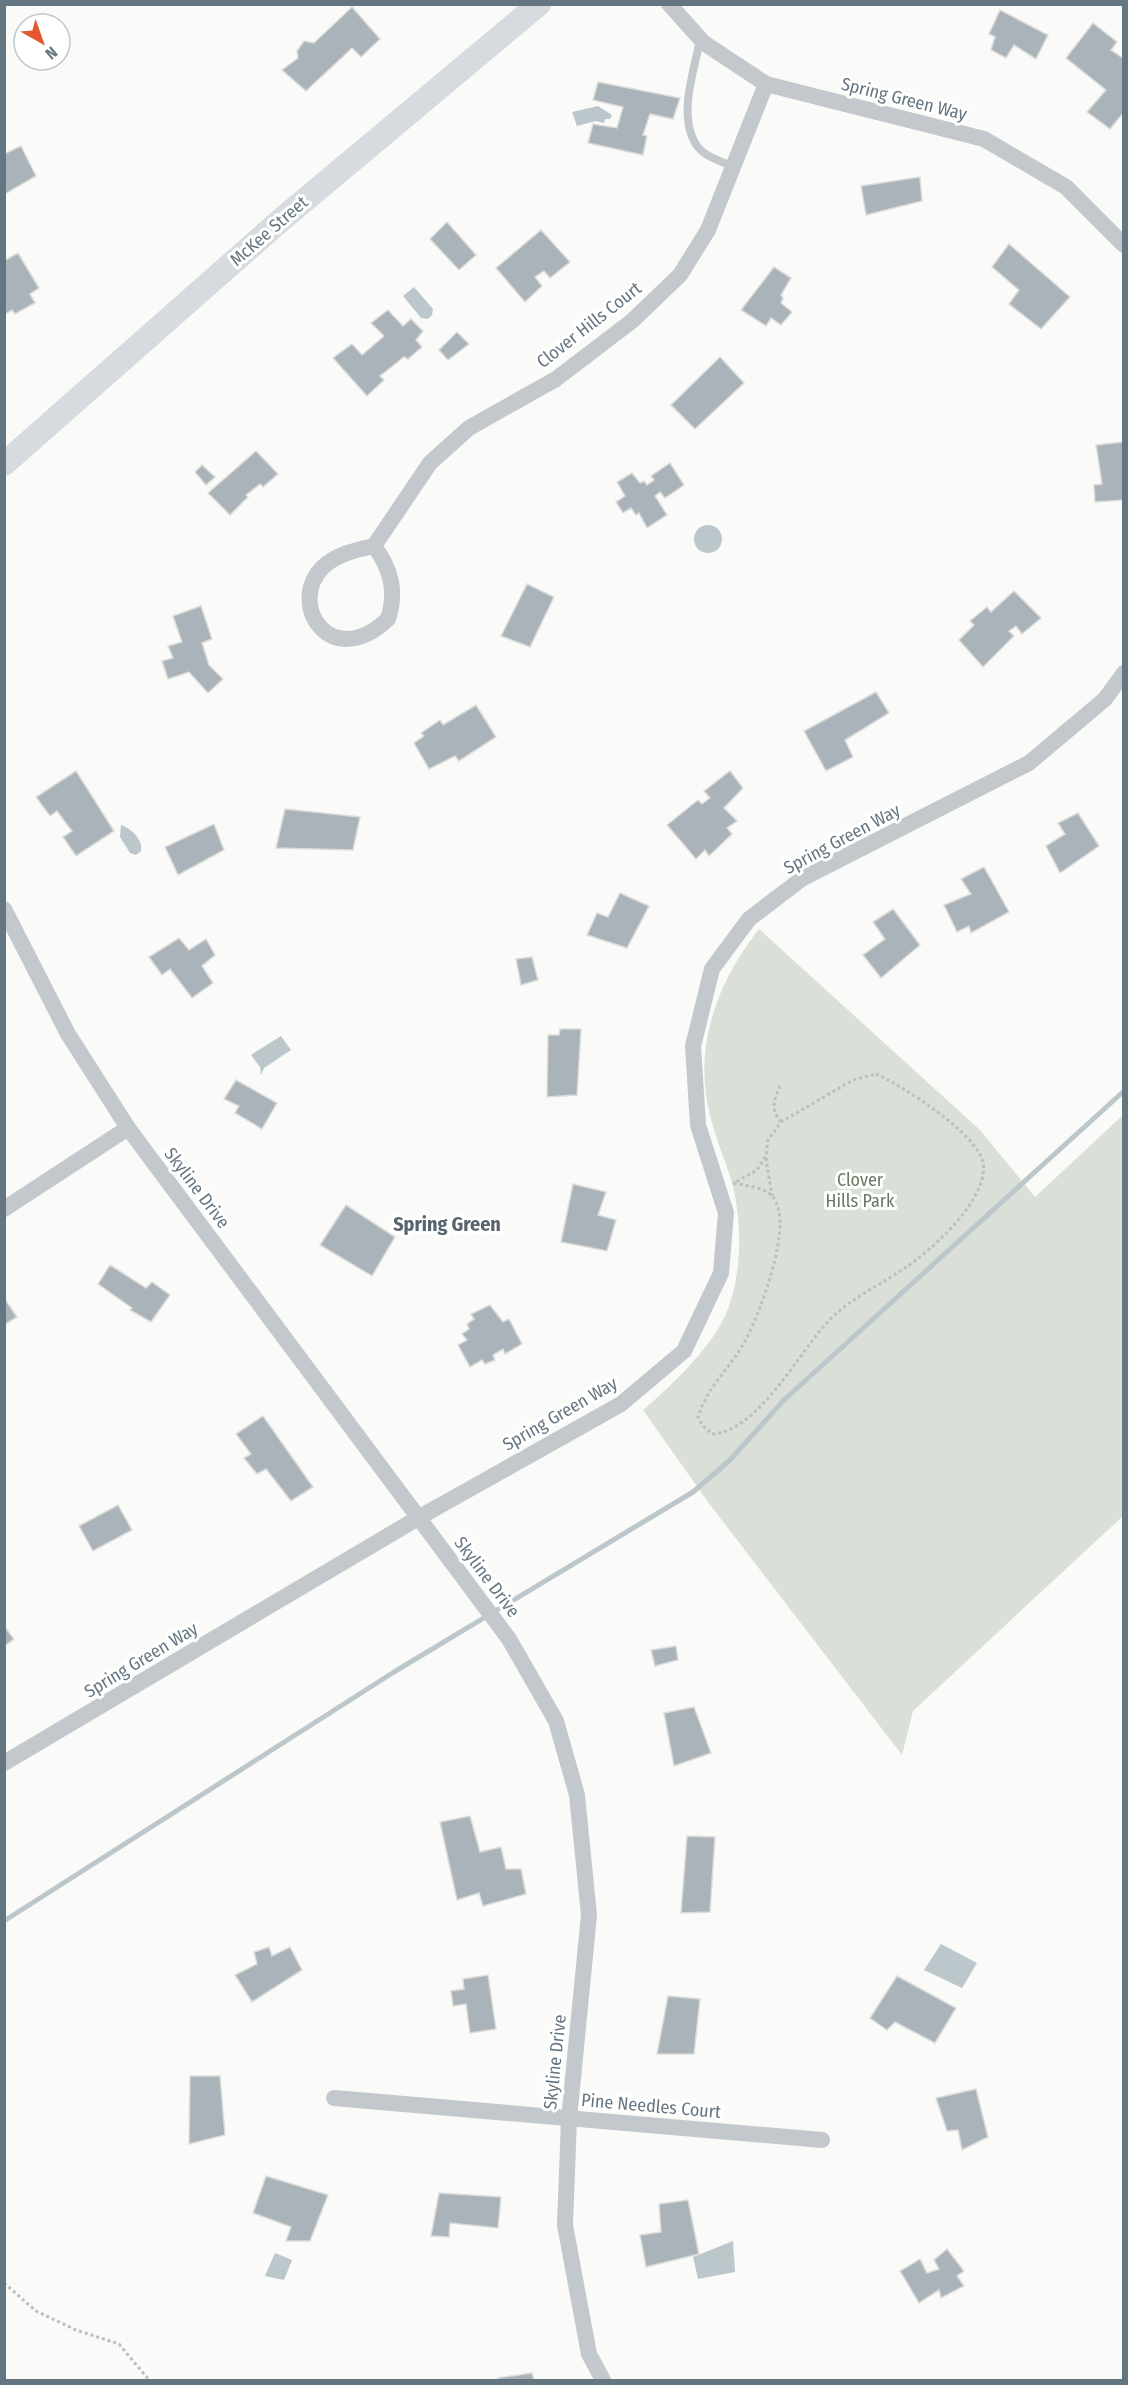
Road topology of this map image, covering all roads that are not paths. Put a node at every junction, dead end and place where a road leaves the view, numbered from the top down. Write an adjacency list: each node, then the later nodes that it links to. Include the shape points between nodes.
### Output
1 (539, 4): 7 (street, McKee Street, via 281,220)
2 (669, 4): 3 (street, Spring Green Way)
3 (700, 39): 4 (street, Spring Green Way); 5 (lane, via 688,124 698,147)
4 (766, 84): 5 (street, Clover Hills Court); 6 (street, Spring Green Way, via 984,139 1066,187)
5 (735, 167): 8 (street, Clover Hills Court, via 708,230 680,275 632,321 556,379 461,435 430,463)
6 (1124, 245)
7 (4, 464)
8 (374, 546): 8 (street, via 338,556 315,579 310,595 313,618 337,639 363,637 388,619 393,588 389,571)
9 (1124, 673): 13 (street, Spring Green Way, via 1105,699 1029,763 804,878 749,919 712,969 693,1046 698,1125 726,1213 721,1274 684,1351 621,1404)
10 (4, 909): 11 (street, Skyline Drive, via 68,1034)
11 (128, 1128): 12 (street); 13 (street, Skyline Drive)
12 (4, 1209)
13 (418, 1518): 14 (street, Spring Green Way); 16 (street, Skyline Drive, via 508,1639 556,1721 577,1796 589,1916)
14 (4, 1763)
15 (334, 2098): 16 (street, Pine Needles Court)
16 (569, 2119): 17 (street, Pine Needles Court); 18 (street, Skyline Drive, via 565,2225 589,2354)
17 (822, 2140)
18 (603, 2380)

